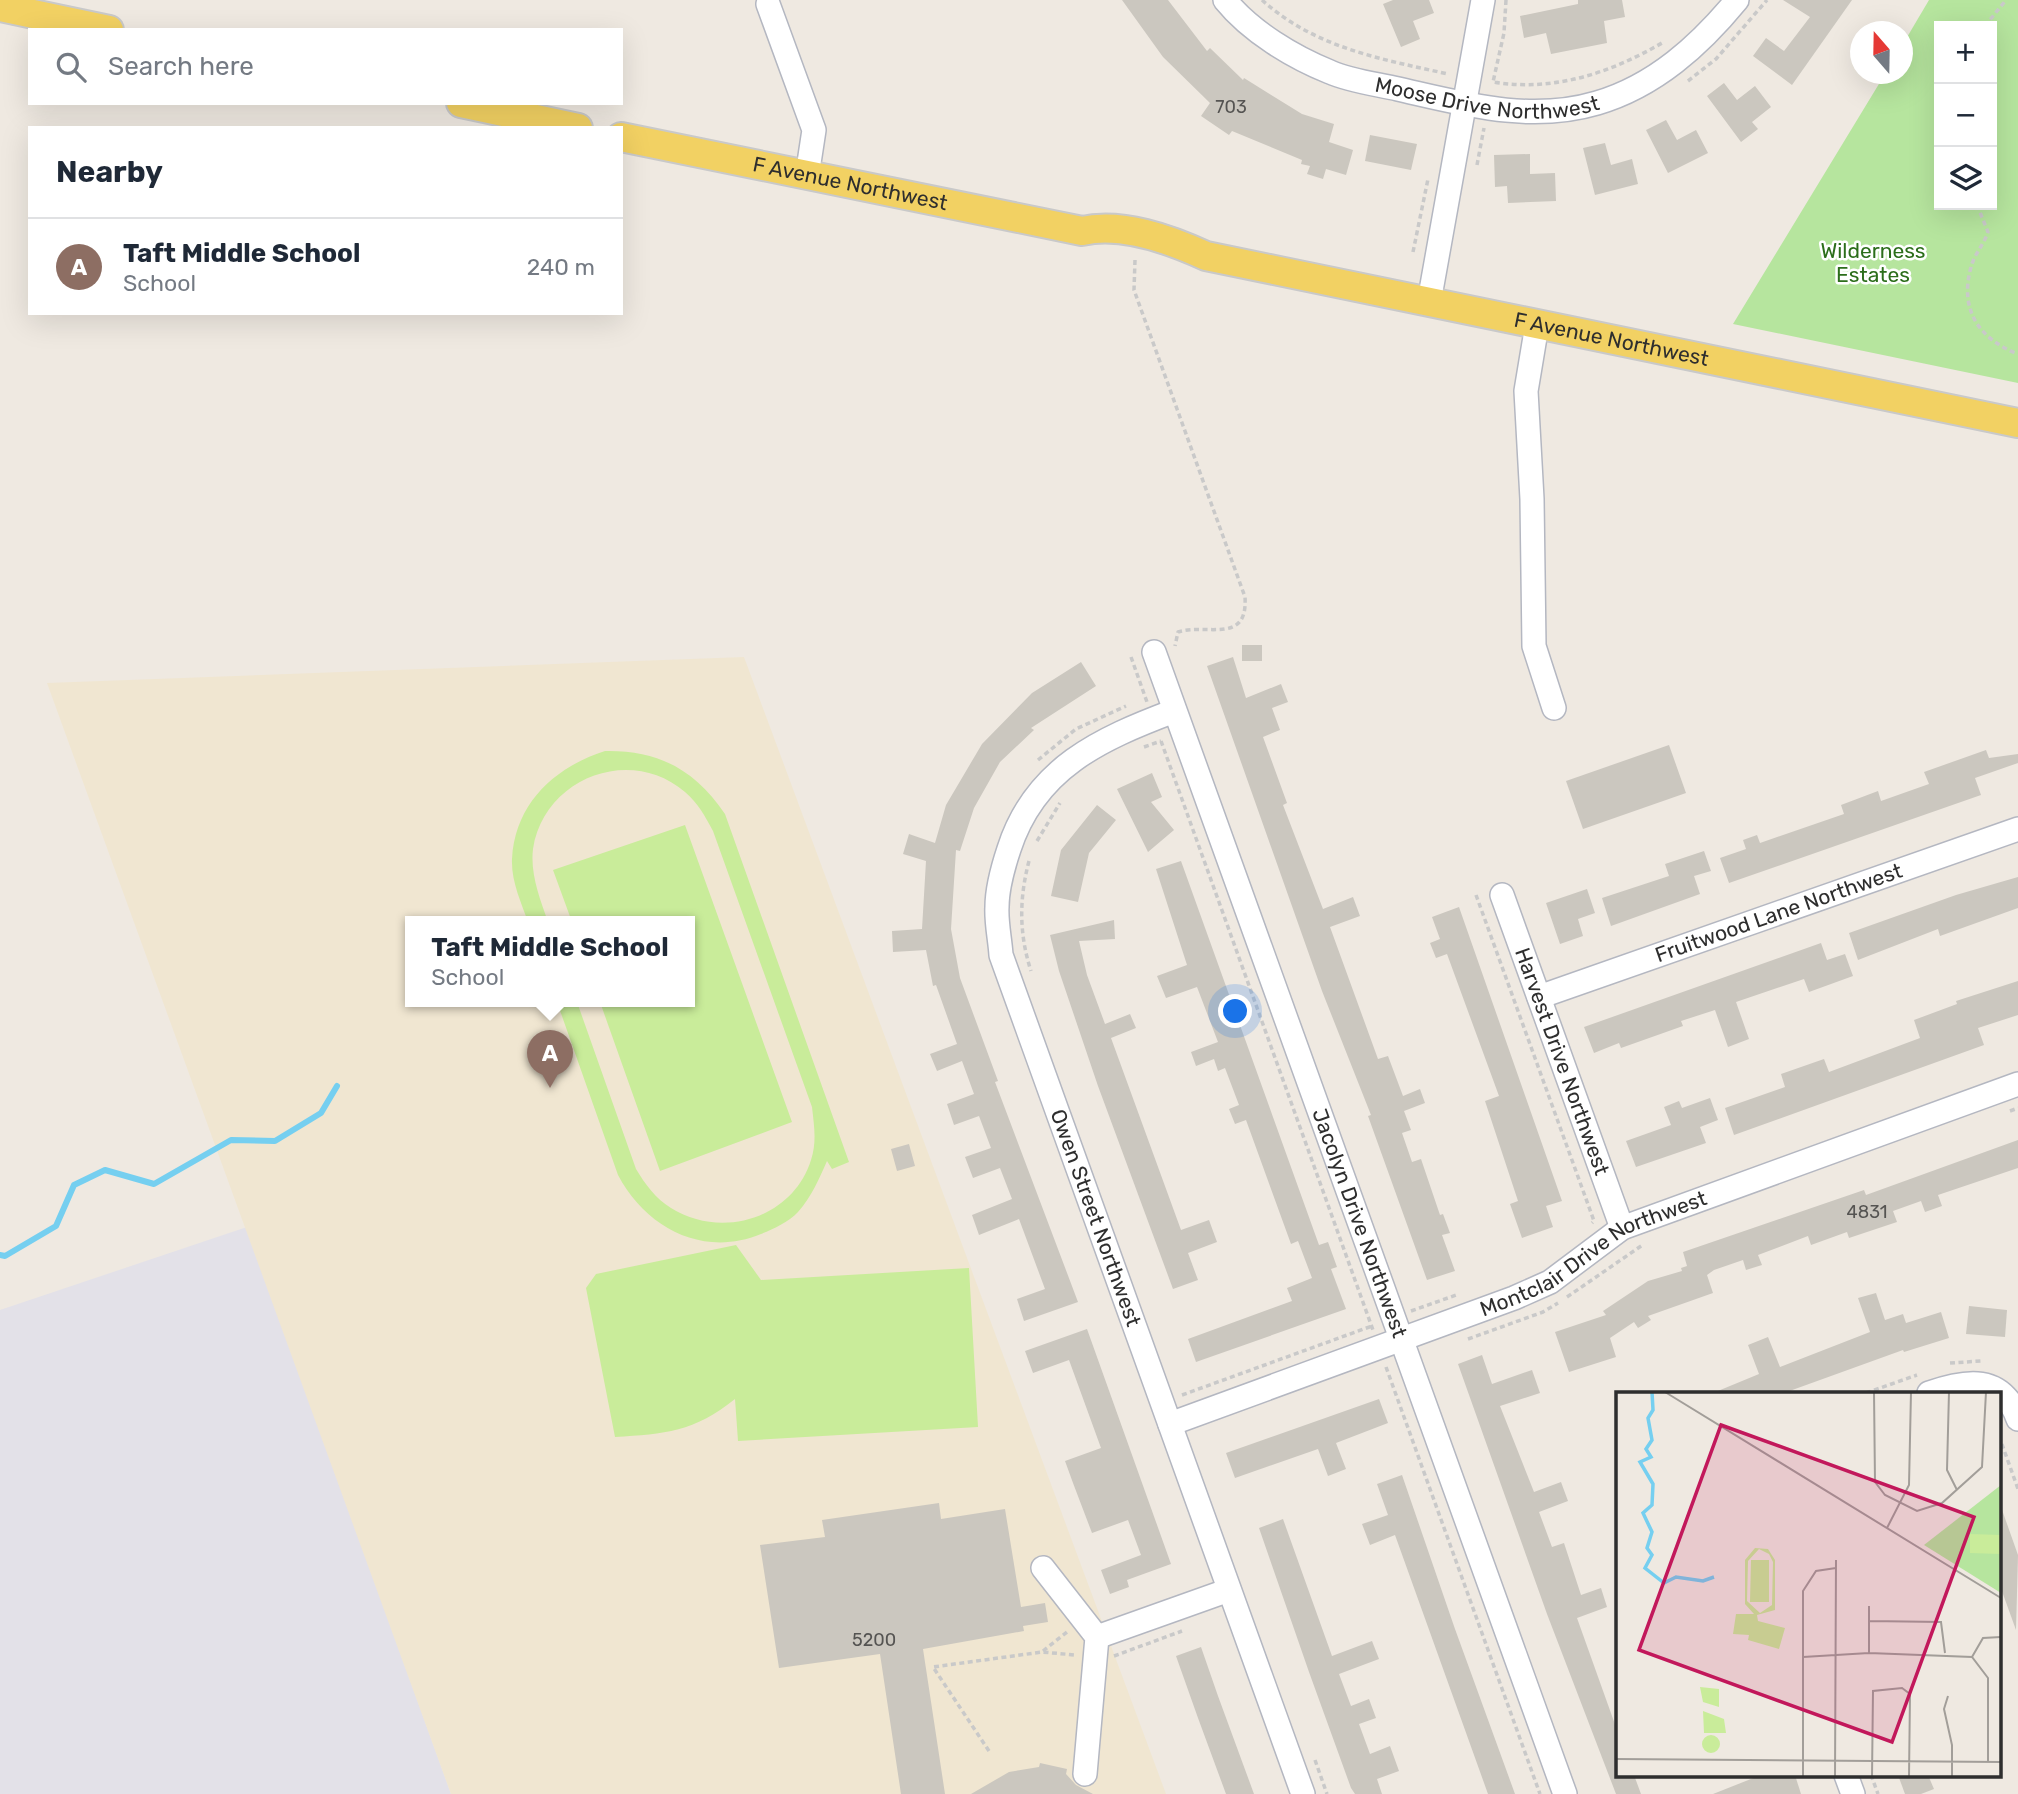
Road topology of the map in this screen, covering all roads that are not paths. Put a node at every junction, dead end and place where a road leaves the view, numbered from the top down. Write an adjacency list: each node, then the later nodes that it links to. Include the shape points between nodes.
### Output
1 (1225, 0): 7 (street, Moose Drive Northwest, via 1264,35 1332,74)
2 (1483, 0): 7 (street)
3 (1737, 0): 7 (street, Moose Drive Northwest, via 1674,64 1600,102 1561,111 1517,113)
4 (768, 4): 11 (street, via 814,130)
5 (0, 7): 6 (main road)
6 (100, 28)
7 (1465, 104): 12 (street)
8 (470, 105): 9 (main road)
9 (569, 126)
10 (623, 137): 11 (main road, F Avenue Northwest)
11 (807, 176): 12 (main road, F Avenue Northwest, via 1082,231 1100,227 1162,238 1206,256)
12 (1429, 302): 13 (main road, F Avenue Northwest)
13 (1537, 325): 14 (main road, F Avenue Northwest); 16 (street, via 1526,391 1534,646)
14 (2018, 423)
15 (1164, 649): 17 (street, Jacolyn Drive Northwest)
16 (1554, 708)
17 (1174, 711): 23 (street, Jacolyn Drive Northwest); 28 (street, Owen Street Northwest, via 1084,751 1043,785 1017,823 997,906 1001,955)
18 (2018, 829): 20 (street, Fruitwood Lane Northwest)
19 (1502, 895): 20 (street, Harvest Drive Northwest)
20 (1538, 998): 22 (street, Harvest Drive Northwest)
21 (2018, 1084): 22 (street, Montclair Drive Northwest)
22 (1622, 1228): 23 (street, Montclair Drive Northwest, via 1550,1282)
23 (1401, 1339): 28 (street, Montclair Drive Northwest); 35 (street, Jacolyn Drive Northwest)
24 (1933, 1392): 25 (street, via 1972,1381)
25 (1999, 1392)
26 (2000, 1393): 27 (street, via 2014,1406)
27 (2018, 1419)
28 (1170, 1424): 30 (street, Owen Street Northwest)
29 (1043, 1568): 31 (street)
30 (1229, 1590): 31 (street); 34 (street, Owen Street Northwest)
31 (1096, 1647): 32 (street)
32 (1085, 1774)
33 (1846, 1776): 36 (street)
34 (1303, 1794)
35 (1565, 1794)
36 (1853, 1794)

